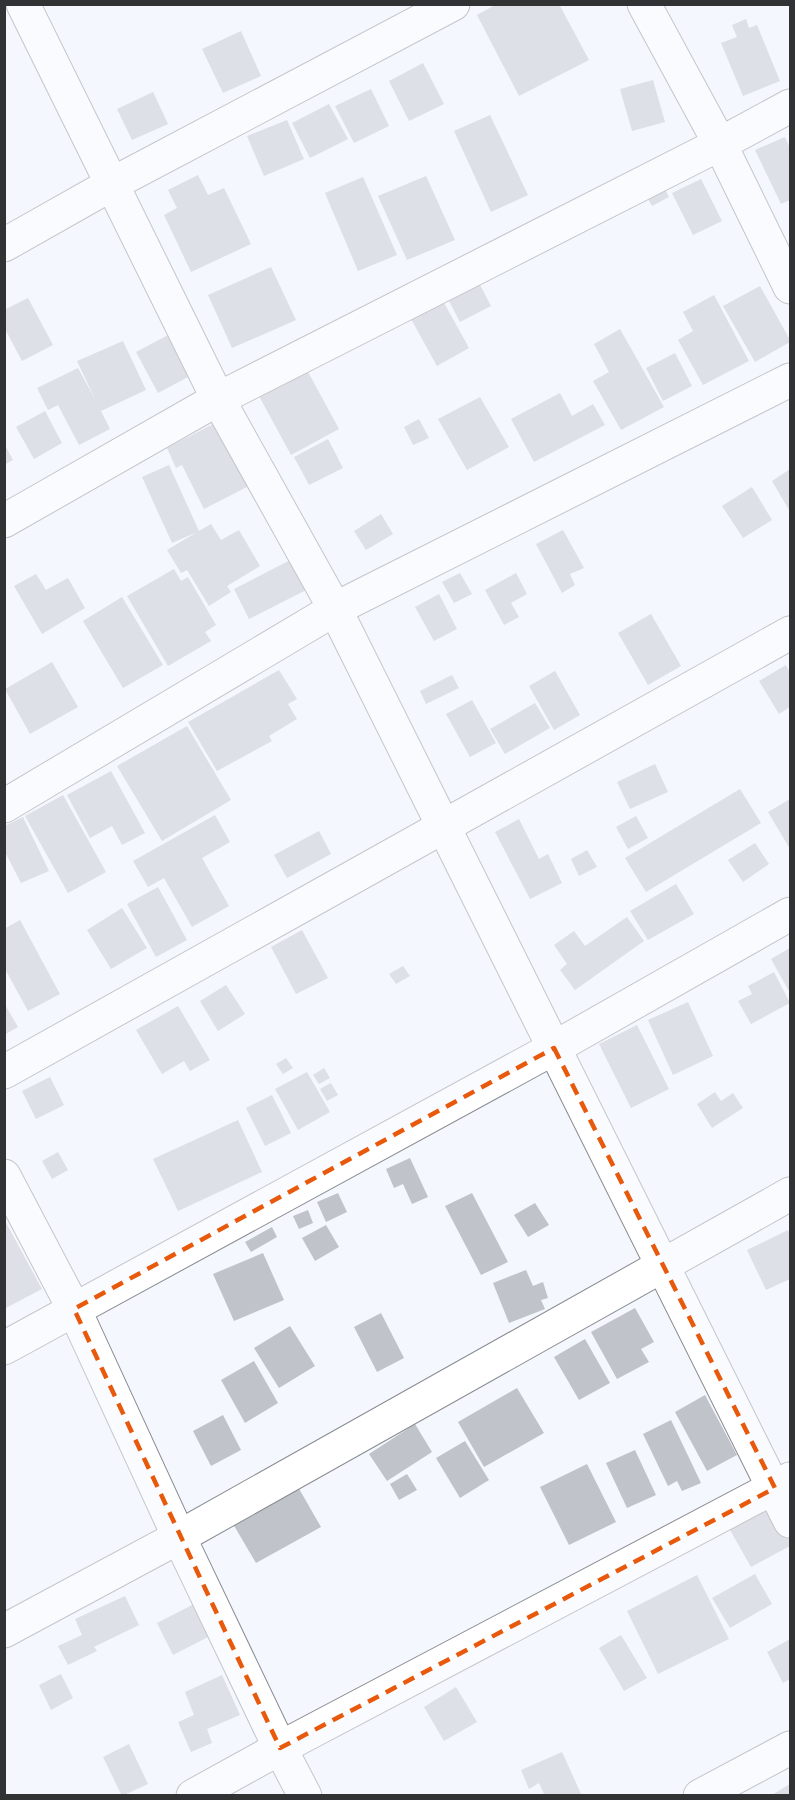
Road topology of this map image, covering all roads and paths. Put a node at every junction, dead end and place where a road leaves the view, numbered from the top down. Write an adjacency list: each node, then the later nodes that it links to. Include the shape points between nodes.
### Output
1 (23, 4): 6 (street)
2 (453, 4): 6 (street)
3 (644, 4): 5 (street)
4 (790, 106): 5 (street)
5 (720, 144): 8 (street); 10 (street)
6 (112, 184): 7 (street); 10 (street)
7 (4, 245)
8 (790, 287)
9 (790, 380): 12 (street)
10 (218, 399): 11 (street); 12 (street)
11 (4, 521)
12 (335, 609): 14 (street); 15 (street)
13 (790, 633): 15 (street)
14 (4, 806)
15 (445, 827): 17 (street); 18 (street)
16 (790, 914): 17 (street)
17 (554, 1048): 21 (street); 22 (street)
18 (4, 1072)
19 (4, 1176): 22 (street)
20 (790, 1194): 21 (street)
21 (663, 1264): 24 (street); 26 (street)
22 (74, 1309): 23 (street); 26 (street)
23 (4, 1348)
24 (783, 1484): 25 (street); 28 (street)
25 (790, 1521)
26 (178, 1537): 27 (street); 28 (street)
27 (4, 1631)
28 (280, 1748): 30 (street); 31 (street)
29 (790, 1748): 32 (street)
30 (193, 1796)
31 (305, 1796)
32 (700, 1796)

